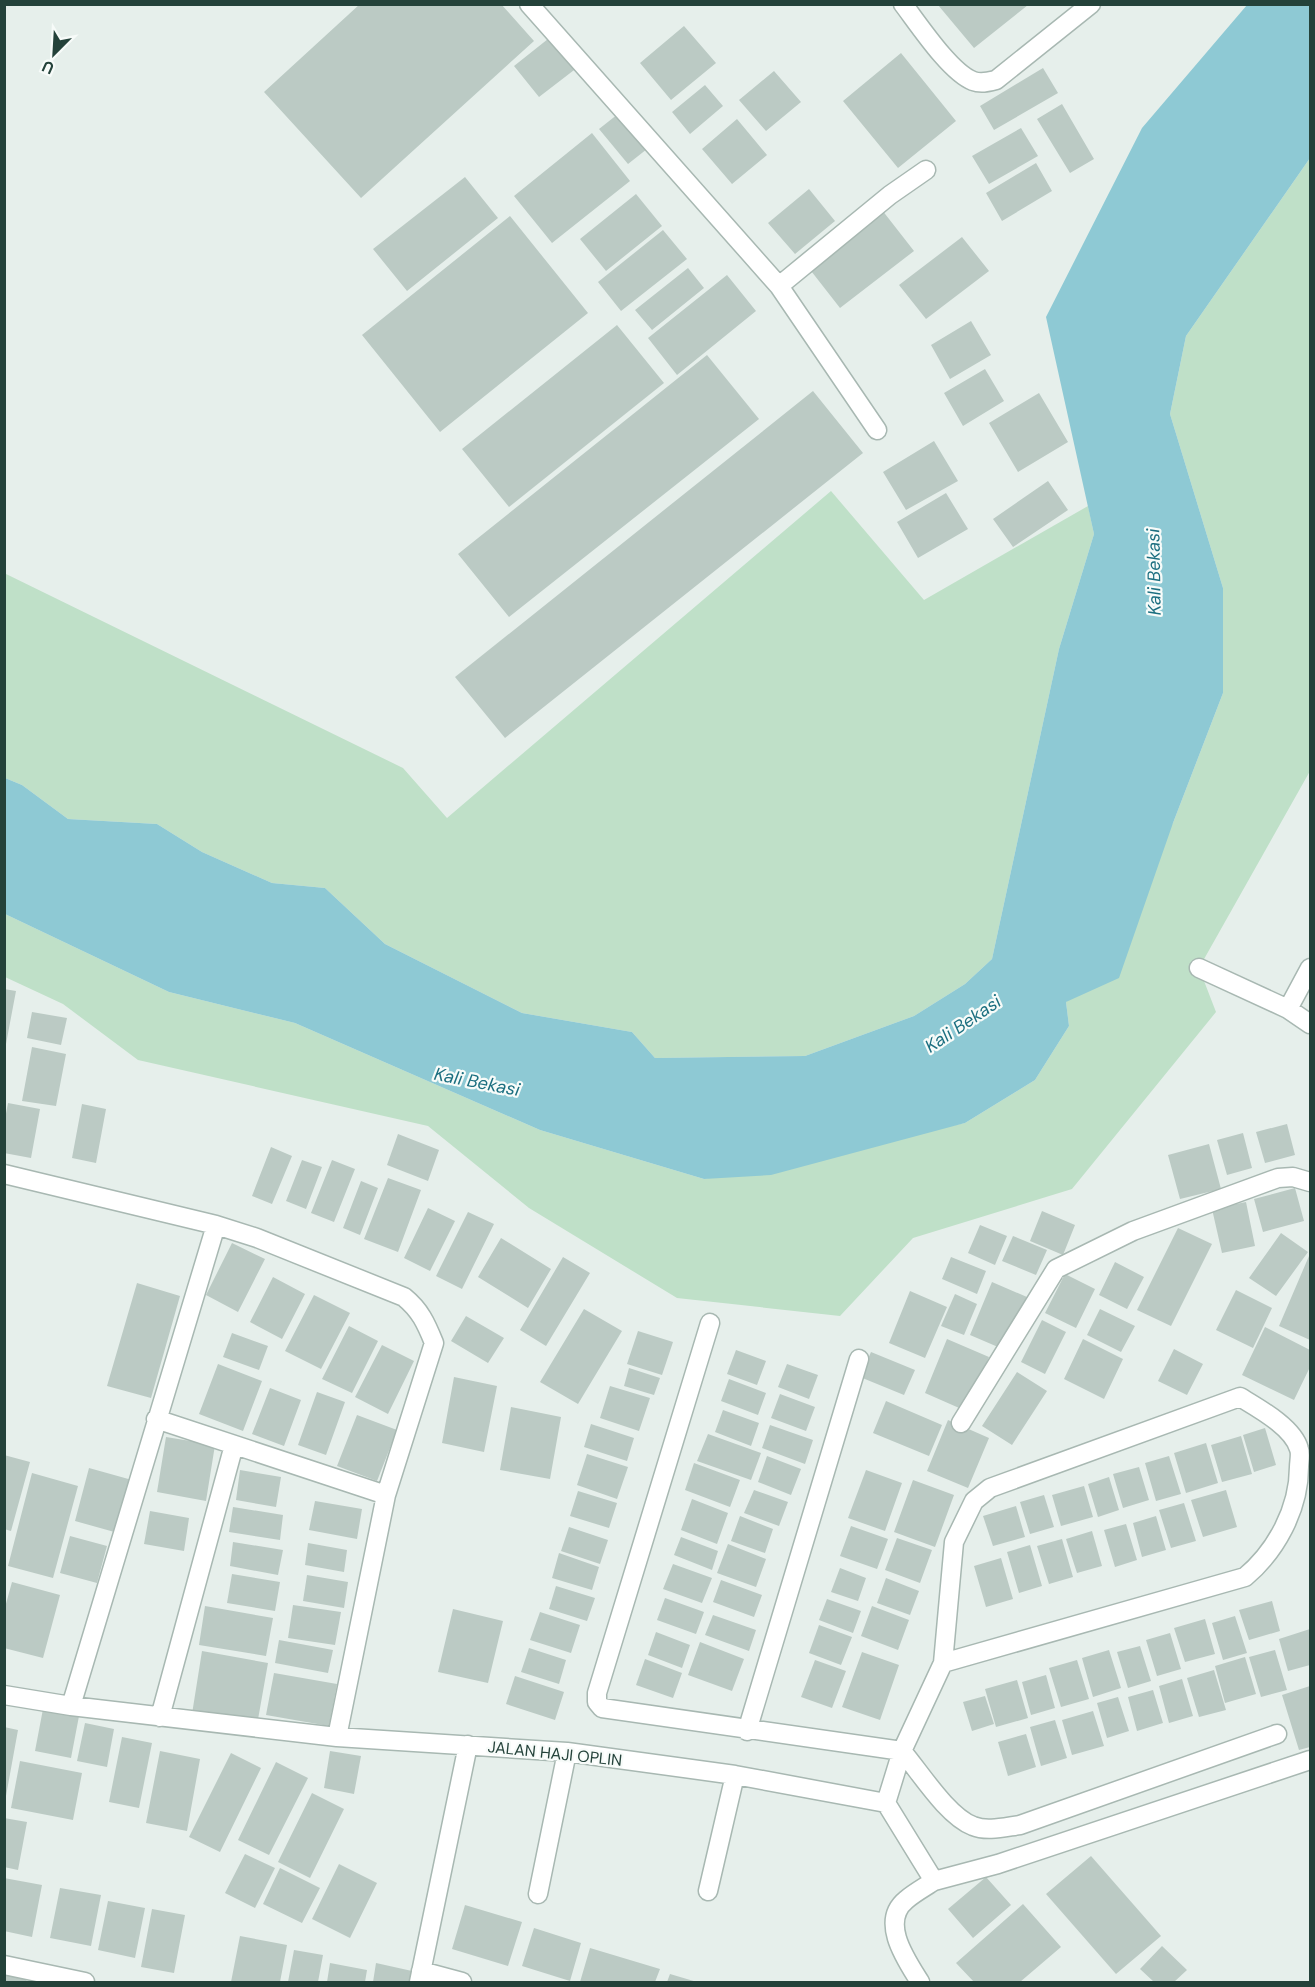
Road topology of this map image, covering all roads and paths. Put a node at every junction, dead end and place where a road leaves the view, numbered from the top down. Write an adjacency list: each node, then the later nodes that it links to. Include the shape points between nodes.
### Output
1 (529, 4): 5 (street)
2 (903, 4): 3 (street, via 953,65 974,81 985,83 996,80)
3 (1091, 4)
4 (926, 170): 5 (street)
5 (779, 286): 6 (street)
6 (877, 430)
7 (1199, 968): 9 (street)
8 (1311, 968): 9 (street)
9 (1288, 1009): 10 (street)
10 (1311, 1024)
11 (4, 1174): 13 (street)
12 (1311, 1182): 17 (street, via 1278,1178 1133,1231 1056,1269)
13 (216, 1225): 16 (street); 19 (street, via 404,1297 422,1314 434,1342)
14 (710, 1323): 24 (street, via 597,1702 609,1710)
15 (859, 1359): 24 (street)
16 (156, 1419): 18 (street); 22 (street)
17 (961, 1423)
18 (234, 1445): 19 (street); 23 (street)
19 (386, 1495): 26 (street)
20 (944, 1663): 20 (street, via 954,1542 974,1501 990,1488 1240,1397 1282,1425 1299,1448 1299,1477 1292,1508 1262,1563 1245,1577); 28 (street)
21 (4, 1695): 22 (street, JALAN HAJI OPLIN)
22 (71, 1706): 23 (street, JALAN HAJI OPLIN)
23 (160, 1717): 26 (street, JALAN HAJI OPLIN)
24 (747, 1731): 28 (street)
25 (1277, 1734): 28 (street, via 1020,1825 990,1829 959,1818)
26 (337, 1737): 27 (street, JALAN HAJI OPLIN)
27 (468, 1745): 29 (street, JALAN HAJI OPLIN); 37 (street)
28 (902, 1750): 32 (street)
29 (567, 1752): 31 (street, JALAN HAJI OPLIN); 35 (street)
30 (1311, 1760): 33 (street, via 999,1864)
31 (735, 1775): 32 (street, JALAN HAJI OPLIN); 34 (street)
32 (886, 1803): 33 (street)
33 (934, 1881): 40 (street, via 904,1901 896,1917 902,1954)
34 (708, 1891)
35 (538, 1894)
36 (4, 1965): 38 (street)
37 (420, 1977): 39 (street)
38 (85, 1983)
39 (462, 1983)
40 (920, 1983)

